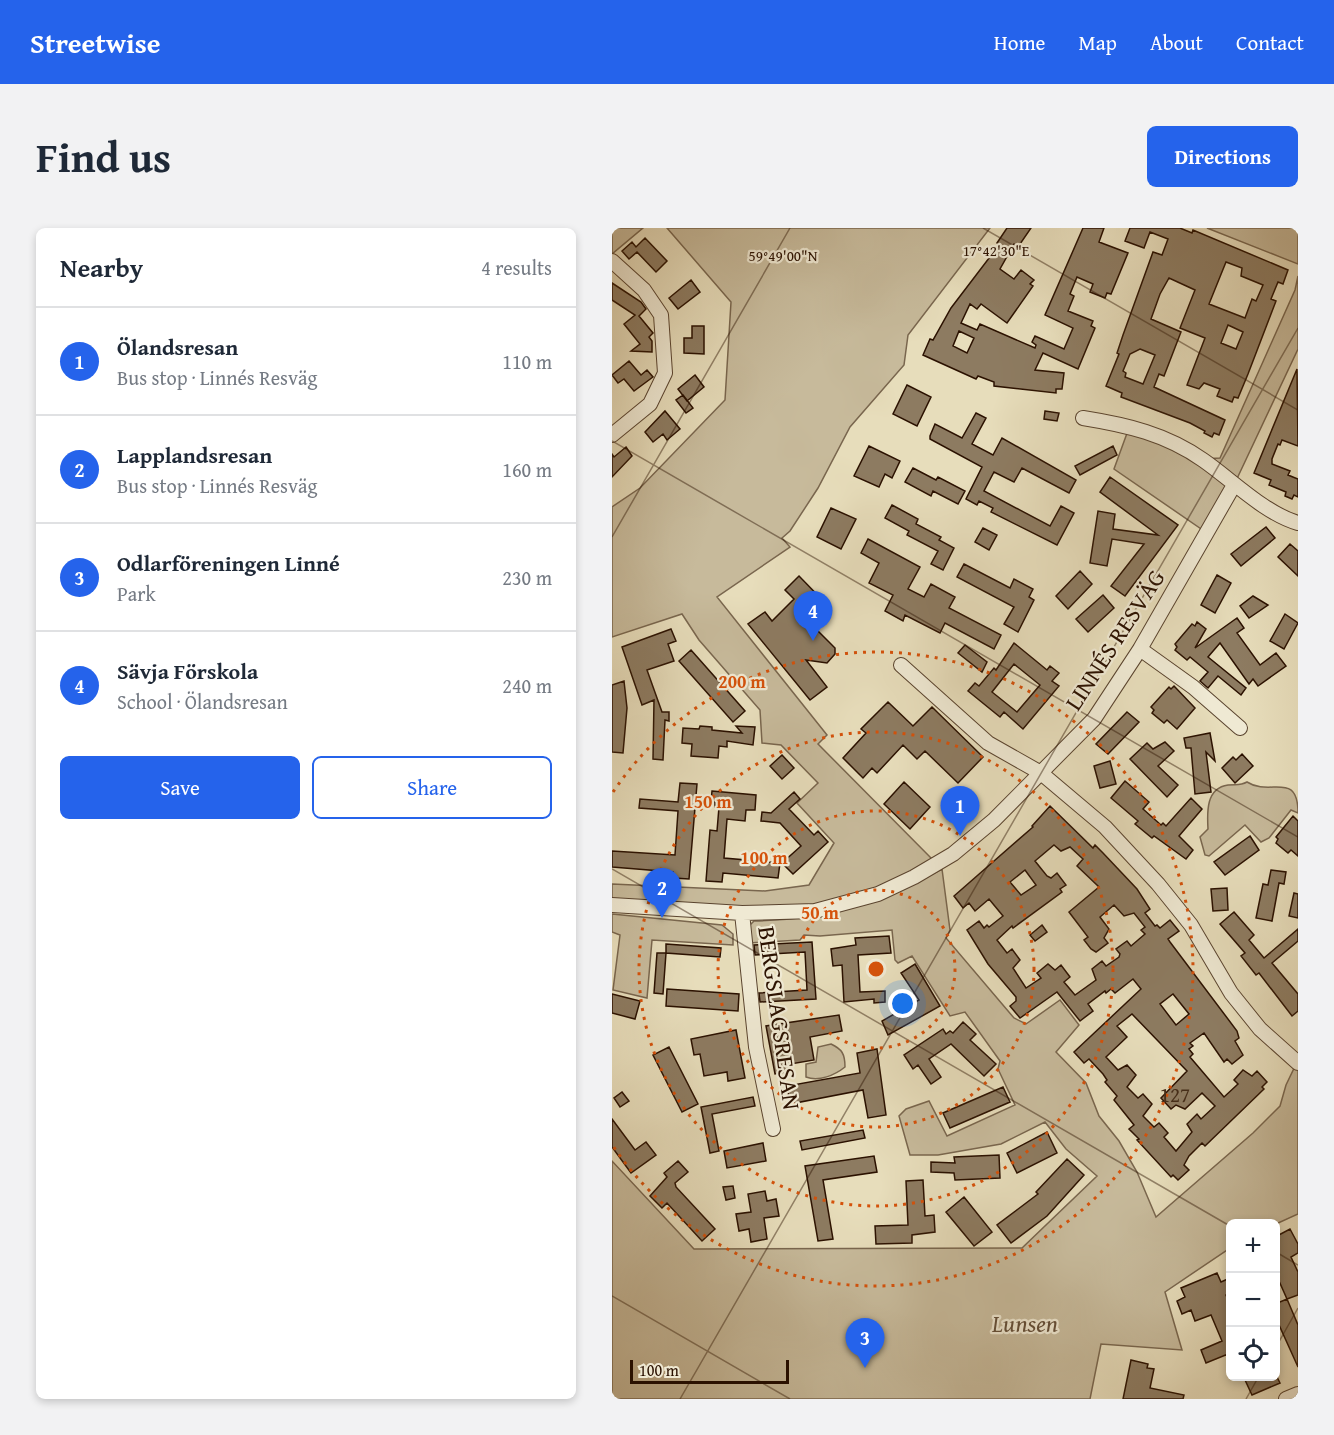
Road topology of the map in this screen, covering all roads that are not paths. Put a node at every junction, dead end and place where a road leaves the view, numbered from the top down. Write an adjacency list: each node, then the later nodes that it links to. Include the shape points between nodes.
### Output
1 (612, 261): 3 (street, via 644,290 661,315 665,373 650,404)
2 (1083, 418): 4 (street, via 1130,425 1165,438 1202,459)
3 (612, 435)
4 (1234, 485): 5 (street); 6 (street, LINNÉS RESVÄG)
5 (1298, 523)
6 (1140, 649): 8 (street, via 1193,687); 9 (street, LINNÉS RESVÄG, via 1094,719)
7 (901, 665): 9 (street, via 988,743)
8 (1240, 728)
9 (1041, 773): 11 (street, LINNÉS RESVÄG, via 953,854 878,894 815,911); 12 (street, via 1105,827 1158,884 1191,925 1231,993 1260,1029)
10 (612, 905): 11 (street, LINNÉS RESVÄG)
11 (742, 913): 13 (street, BERGSLAGSRESAN, via 756,1047)
12 (1297, 1062)
13 (773, 1129)
14 (1298, 1394): 15 (street)
15 (1286, 1399)

